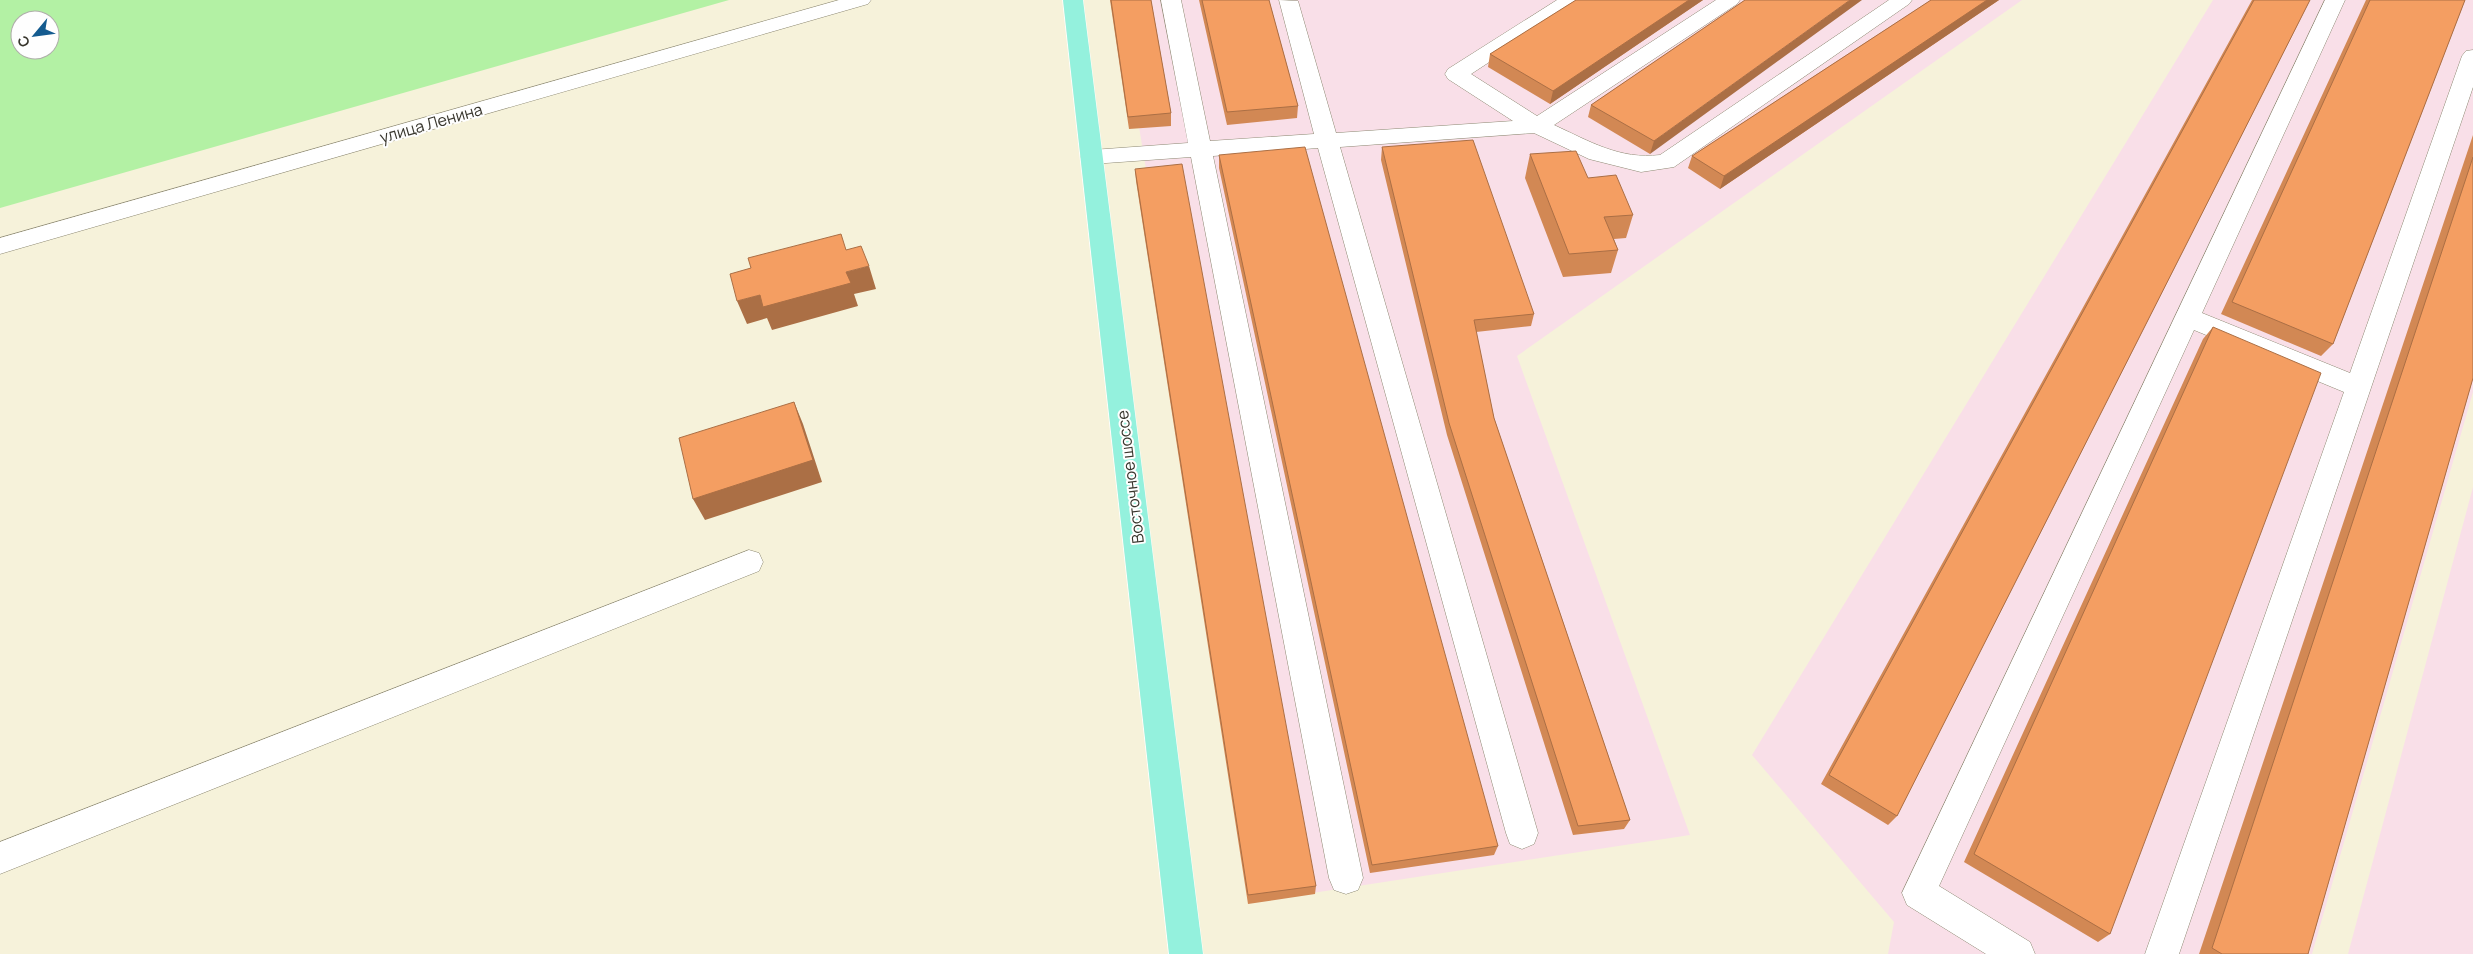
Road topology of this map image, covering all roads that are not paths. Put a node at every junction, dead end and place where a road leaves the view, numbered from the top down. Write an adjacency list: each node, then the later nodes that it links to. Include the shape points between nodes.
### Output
1 (861, 0): 14 (street, улица Ленина)
2 (1073, 0): 13 (main road, Восточное шоссе)
3 (1171, 0): 12 (street)
4 (1571, 0): 10 (street, via 1456,74)
5 (1730, 0): 10 (street)
6 (1902, 0): 10 (street, via 1666,162 1641,166 1597,154)
7 (2335, 0): 15 (street)
8 (1288, 1): 11 (street)
9 (2473, 56): 16 (street)
10 (1537, 126): 11 (street)
11 (1328, 141): 12 (street); 18 (street)
12 (1200, 149): 13 (street); 20 (street)
13 (1092, 157): 21 (main road, Восточное шоссе)
14 (0, 246)
15 (2187, 317): 16 (street); 22 (street, via 1919,893)
16 (2359, 387): 23 (street)
17 (749, 562): 19 (street)
18 (1522, 832)
19 (0, 858)
20 (1346, 878)
21 (1186, 954)
22 (2018, 954)
23 (2162, 954)

